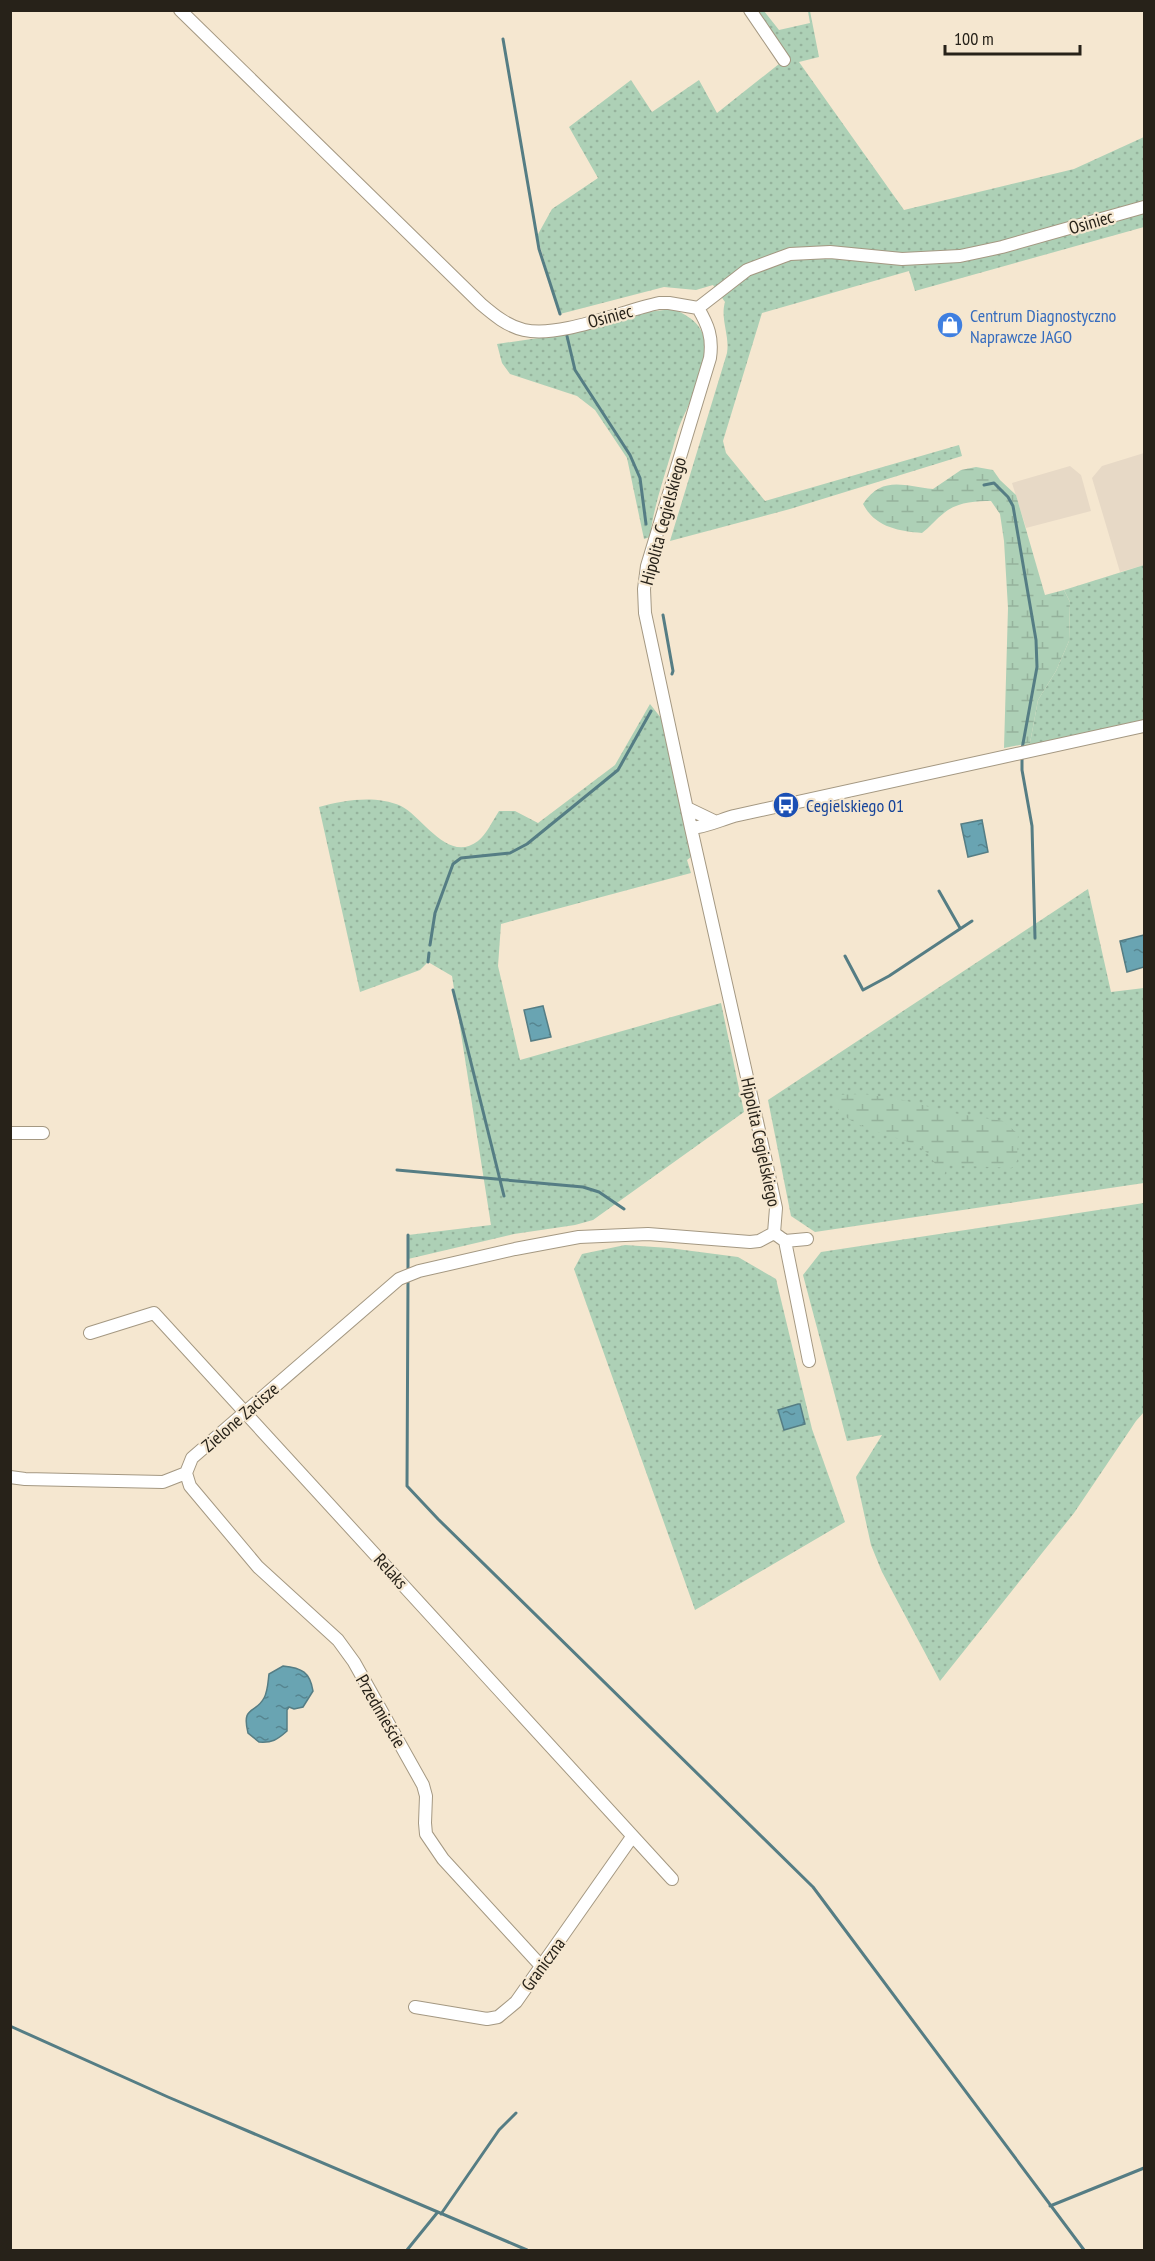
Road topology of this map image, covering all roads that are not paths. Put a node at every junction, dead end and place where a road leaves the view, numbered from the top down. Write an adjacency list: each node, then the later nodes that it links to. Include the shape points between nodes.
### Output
1 (180, 10): 5 (street, Osiniec, via 496,317 524,330 541,332 659,303)
2 (750, 10): 3 (street)
3 (784, 60)
4 (1144, 207): 5 (street, Osiniec, via 960,256 907,259 830,252 790,254 747,270)
5 (698, 308): 7 (street, Hipolita Cegielskiego, via 710,330 710,358 647,566 644,595)
6 (1144, 726): 8 (street)
7 (687, 808): 8 (street); 9 (street, Hipolita Cegielskiego)
8 (714, 821): 9 (street)
9 (691, 828): 12 (street, Hipolita Cegielskiego, via 776,1208)
10 (10, 1133): 11 (street)
11 (43, 1133)
12 (774, 1233): 14 (street); 15 (street, Hipolita Cegielskiego, via 750,1242 648,1233 579,1237)
13 (807, 1239): 14 (street)
14 (785, 1241): 17 (street)
15 (408, 1275): 18 (street, Zielone Zacisze)
16 (90, 1334): 18 (street, Relaks, via 154,1313)
17 (809, 1360)
18 (245, 1412): 19 (street, Zielone Zacisze, via 192,1458); 21 (street, Relaks)
19 (186, 1473): 20 (street, via 163,1482); 23 (street, Przedmieście, via 190,1486 258,1567 339,1640 423,1785 426,1834 443,1859)
20 (10, 1476)
21 (632, 1837): 22 (street, Relaks); 23 (street, Graniczna)
22 (672, 1879)
23 (542, 1967): 24 (street, Graniczna, via 516,2002 498,2017 487,2019)
24 (415, 2007)

